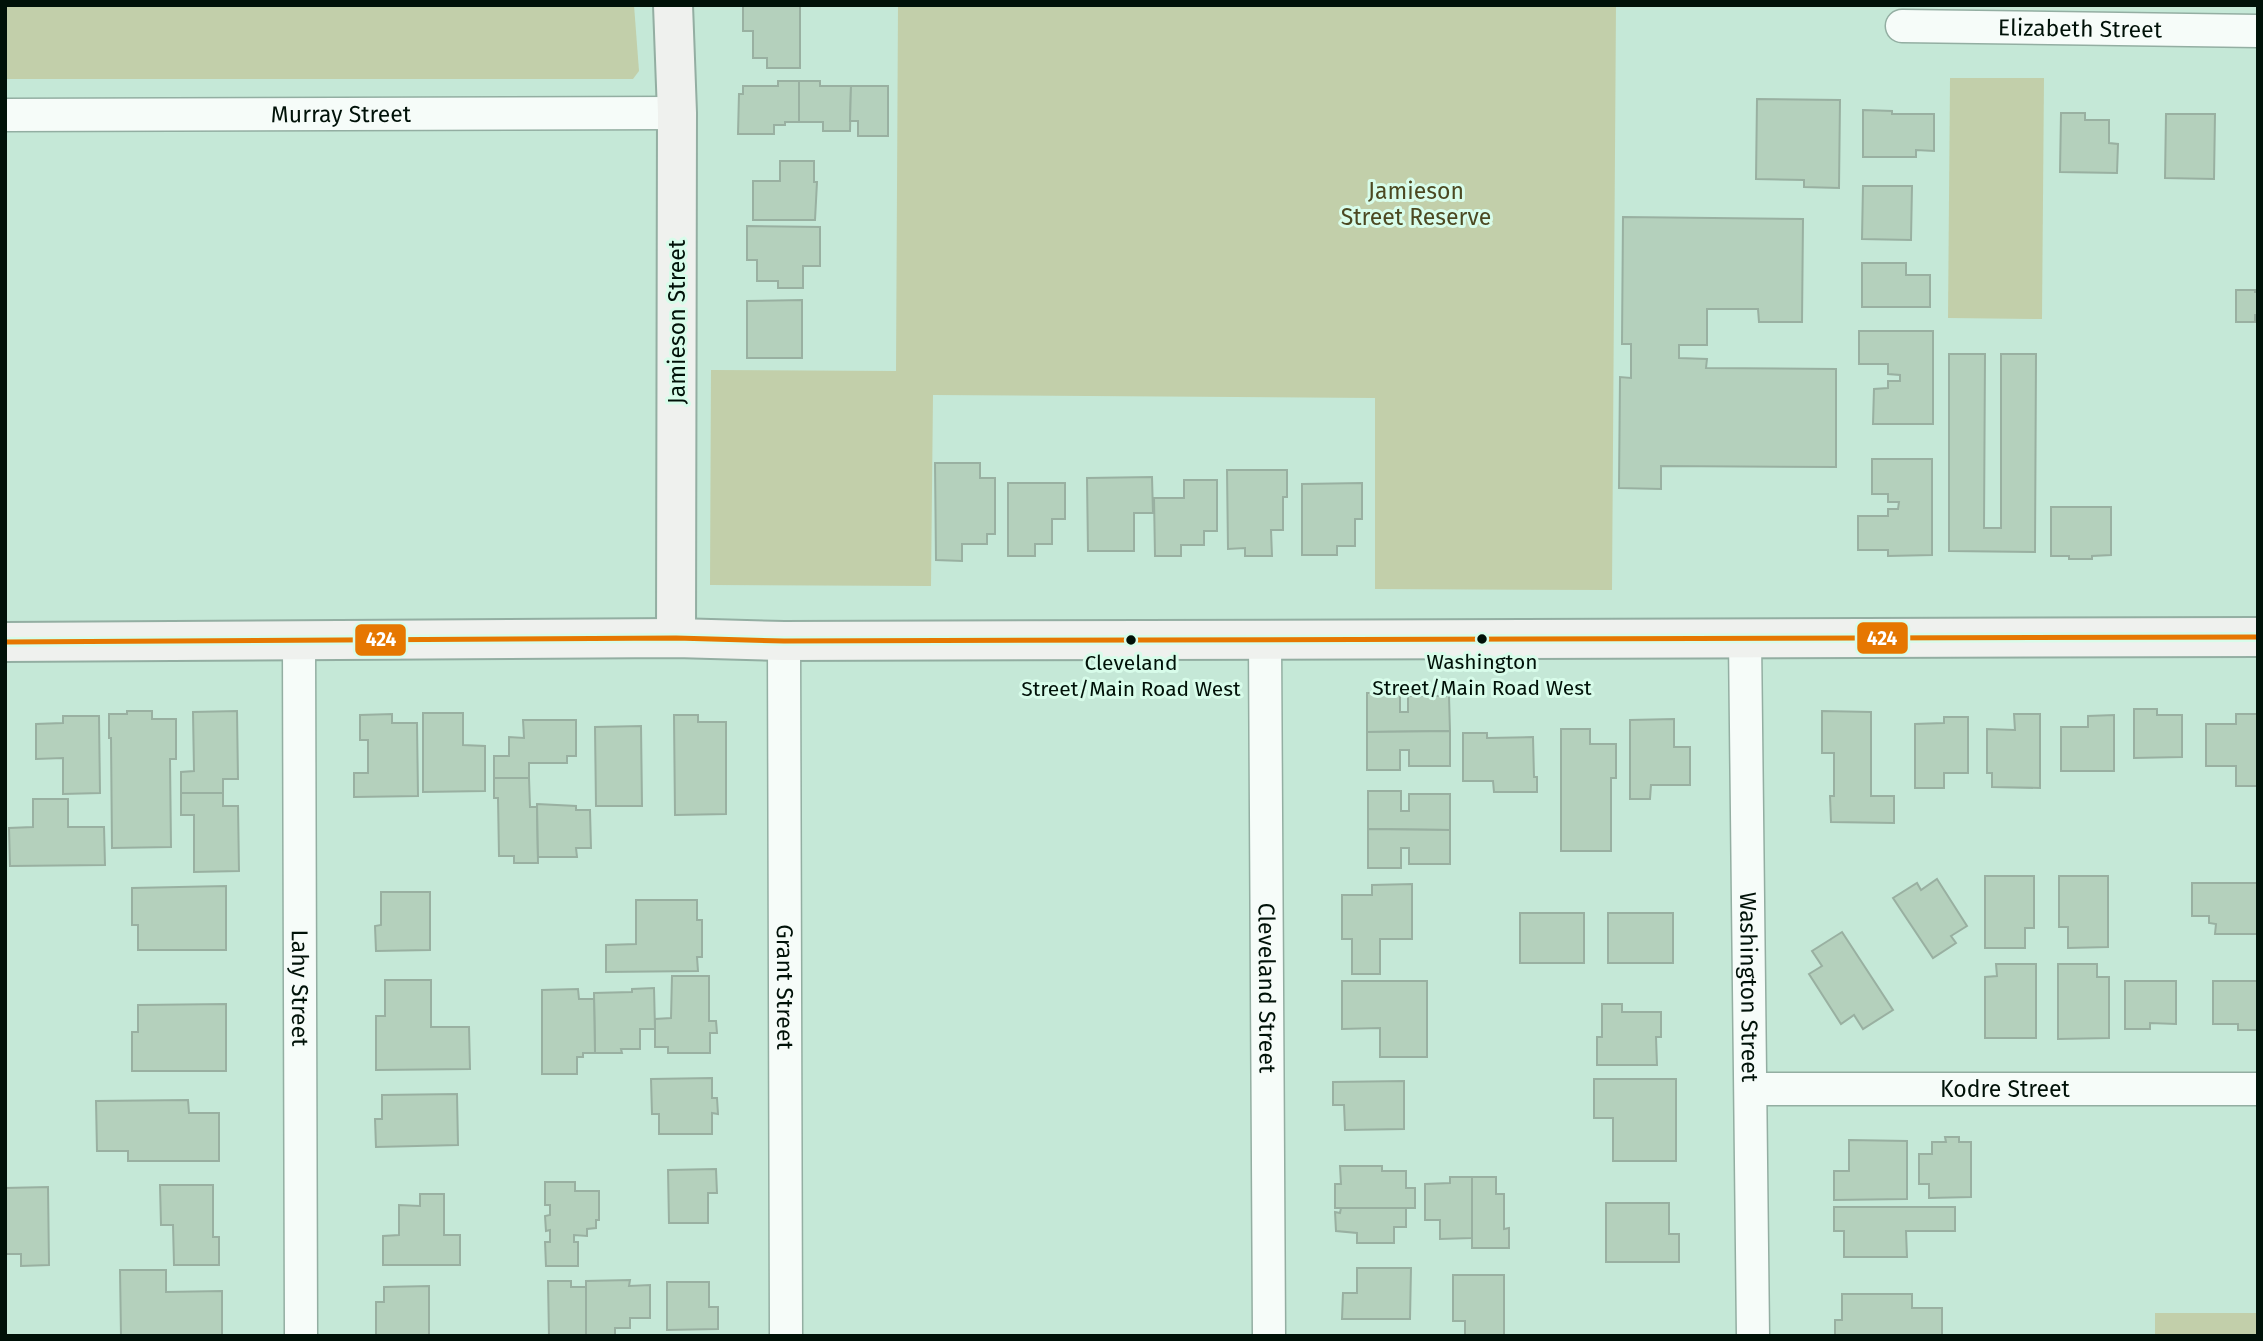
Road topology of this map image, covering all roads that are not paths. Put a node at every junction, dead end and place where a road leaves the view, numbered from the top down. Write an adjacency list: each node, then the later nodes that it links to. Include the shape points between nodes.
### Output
1 (673, 5): 4 (main road, Jamieson Street)
2 (1902, 26): 3 (street, Elizabeth Street)
3 (2258, 32)
4 (677, 113): 5 (street, Murray Street); 7 (main road, Jamieson Street)
5 (5, 115)
6 (2258, 637): 8 (main road)
7 (676, 638): 10 (main road); 12 (main road)
8 (1745, 639): 9 (main road); 13 (street, Washington Street)
9 (1265, 640): 10 (main road); 17 (street, Cleveland Street)
10 (784, 641): 16 (street, Grant Street)
11 (5, 642): 12 (main road)
12 (299, 642): 15 (street, Lahy Street)
13 (1751, 1089): 14 (street, Kodre Street); 18 (street, Washington Street)
14 (2258, 1089)
15 (301, 1336)
16 (786, 1336)
17 (1269, 1336)
18 (1753, 1336)

